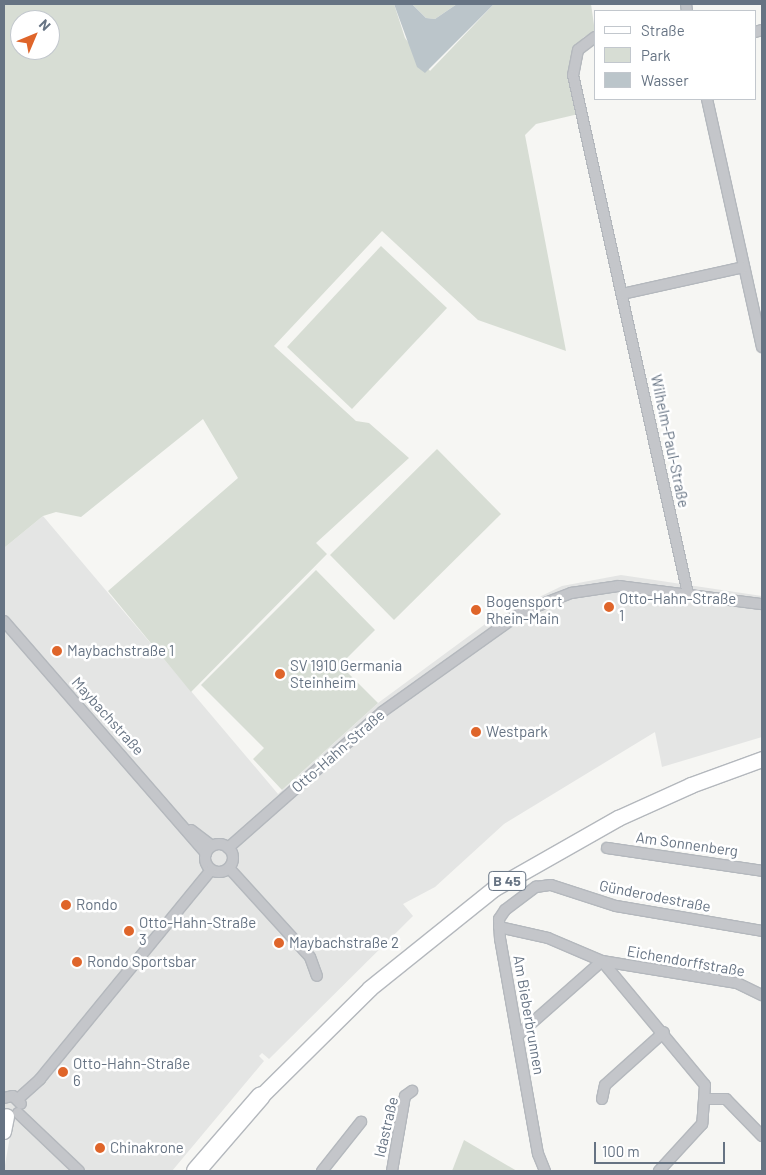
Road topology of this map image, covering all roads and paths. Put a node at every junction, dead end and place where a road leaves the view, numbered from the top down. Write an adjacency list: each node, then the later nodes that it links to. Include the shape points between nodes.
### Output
1 (594, 38): 4 (street, Wilhelm-Paul-Straße, via 578,50 573,75)
2 (707, 100): 3 (street)
3 (744, 267): 4 (street); 5 (street)
4 (622, 294): 6 (street, Wilhelm-Paul-Straße)
5 (762, 347)
6 (688, 594): 7 (street, Otto-Hahn-Straße); 10 (street, Otto-Hahn-Straße, via 598,587 522,612 382,712)
7 (762, 604)
8 (4, 621): 12 (street, Maybachstraße)
9 (762, 759): 25 (main road, B 45, via 698,782 618,818 493,889 394,966)
10 (228, 848): 12 (street); 13 (street, via 232,856)
11 (607, 848): 15 (street, Am Sonnenberg)
12 (209, 849): 14 (street)
13 (229, 868): 14 (street); 19 (street, via 310,957)
14 (211, 870): 26 (street)
15 (762, 871)
16 (499, 927): 17 (street, Günderodestraße, via 508,906 544,885 616,906); 18 (street, via 548,938); 22 (street, Am Bieberbrunnen)
17 (762, 931)
18 (602, 961): 20 (street, Eichendorffstraße, via 737,983); 21 (street); 22 (street)
19 (317, 976)
20 (762, 995)
21 (664, 1032): 27 (street, via 606,1085); 28 (street, via 700,1074)
22 (517, 1036): 38 (street, Am Bieberbrunnen)
23 (412, 1091): 37 (street, Idastraße, via 405,1096)
24 (4, 1098): 26 (street)
25 (264, 1098): 34 (highway, B 45); 35 (highway, B 45)
26 (18, 1099): 29 (street)
27 (602, 1099)
28 (707, 1099): 32 (street, via 726,1099); 39 (street, via 699,1129)
29 (10, 1115): 31 (street); 33 (street)
30 (361, 1122): 36 (street)
31 (4, 1132)
32 (762, 1136)
33 (79, 1171)
34 (196, 1171)
35 (211, 1171)
36 (322, 1171)
37 (392, 1171)
38 (545, 1171)
39 (659, 1171)

